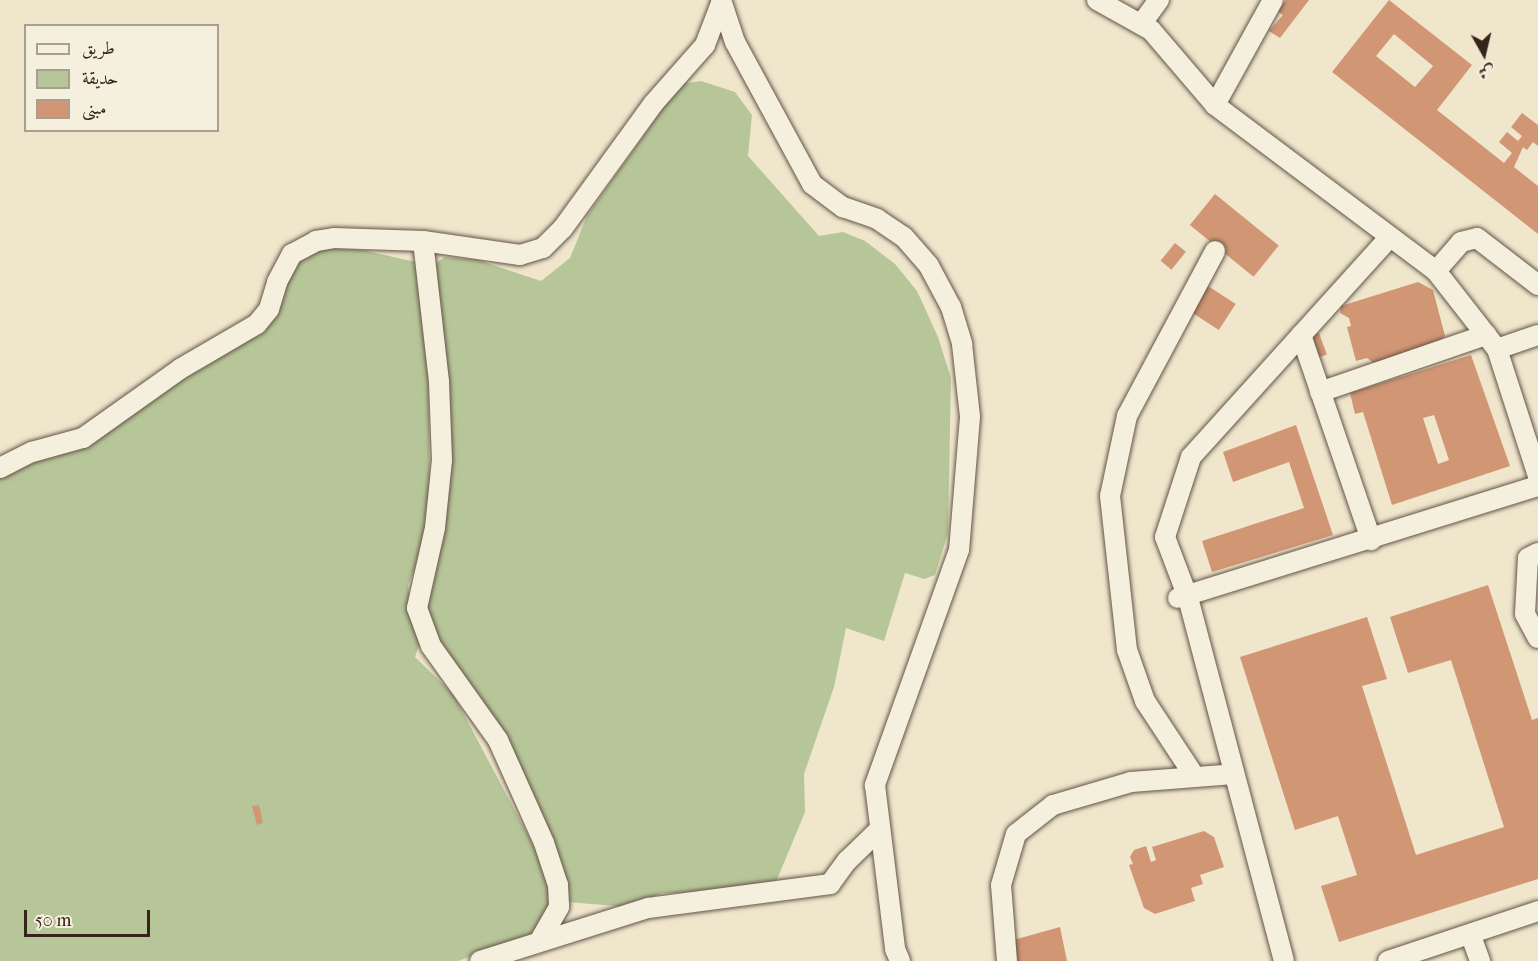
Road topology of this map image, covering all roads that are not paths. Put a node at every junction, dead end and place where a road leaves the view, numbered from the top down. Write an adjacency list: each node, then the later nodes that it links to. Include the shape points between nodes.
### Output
1 (1159, 0): 5 (street)
2 (1273, 0): 6 (street)
3 (721, 2): 8 (street, via 705,45 653,104 563,228 543,248 520,255); 25 (street, via 735,42 812,184 843,207 877,219 904,237 929,266 951,307 962,344 970,417 959,550 875,785)
4 (1103, 2): 5 (street)
5 (1142, 23): 6 (street)
6 (1215, 105): 7 (street)
7 (1388, 239): 10 (street); 12 (street)
8 (423, 241): 16 (street, via 334,238 292,254 277,282 269,309 257,324 180,369 83,438 32,452); 28 (street, via 439,382 442,460 435,528 417,608 431,646 498,740 544,843 558,885 559,907)
9 (1215, 251): 24 (street, via 1127,416 1110,496 1127,650 1145,701)
10 (1436, 271): 11 (street, via 1461,242 1477,238); 14 (street)
11 (1538, 285)
12 (1301, 335): 15 (street); 21 (street, via 1191,457 1165,537)
13 (1538, 335): 14 (street)
14 (1492, 342): 15 (street); 17 (street)
15 (1320, 392): 19 (street)
16 (0, 468)
17 (1538, 476)
18 (1538, 486): 19 (street)
19 (1371, 540): 21 (street)
20 (1538, 553): 22 (street, via 1528,558 1526,614)
21 (1182, 597): 23 (street)
22 (1538, 638)
23 (1234, 774): 24 (street); 32 (street)
24 (1195, 777): 31 (street, via 1131,782 1053,805 1017,834 1001,885)
25 (880, 829): 28 (street, via 830,884 648,908); 30 (street, via 895,949)
26 (1538, 911): 27 (street)
27 (1471, 936): 33 (street); 34 (street)
28 (540, 948): 29 (street)
29 (480, 961)
30 (900, 961)
31 (1007, 961)
32 (1284, 961)
33 (1388, 961)
34 (1480, 961)

